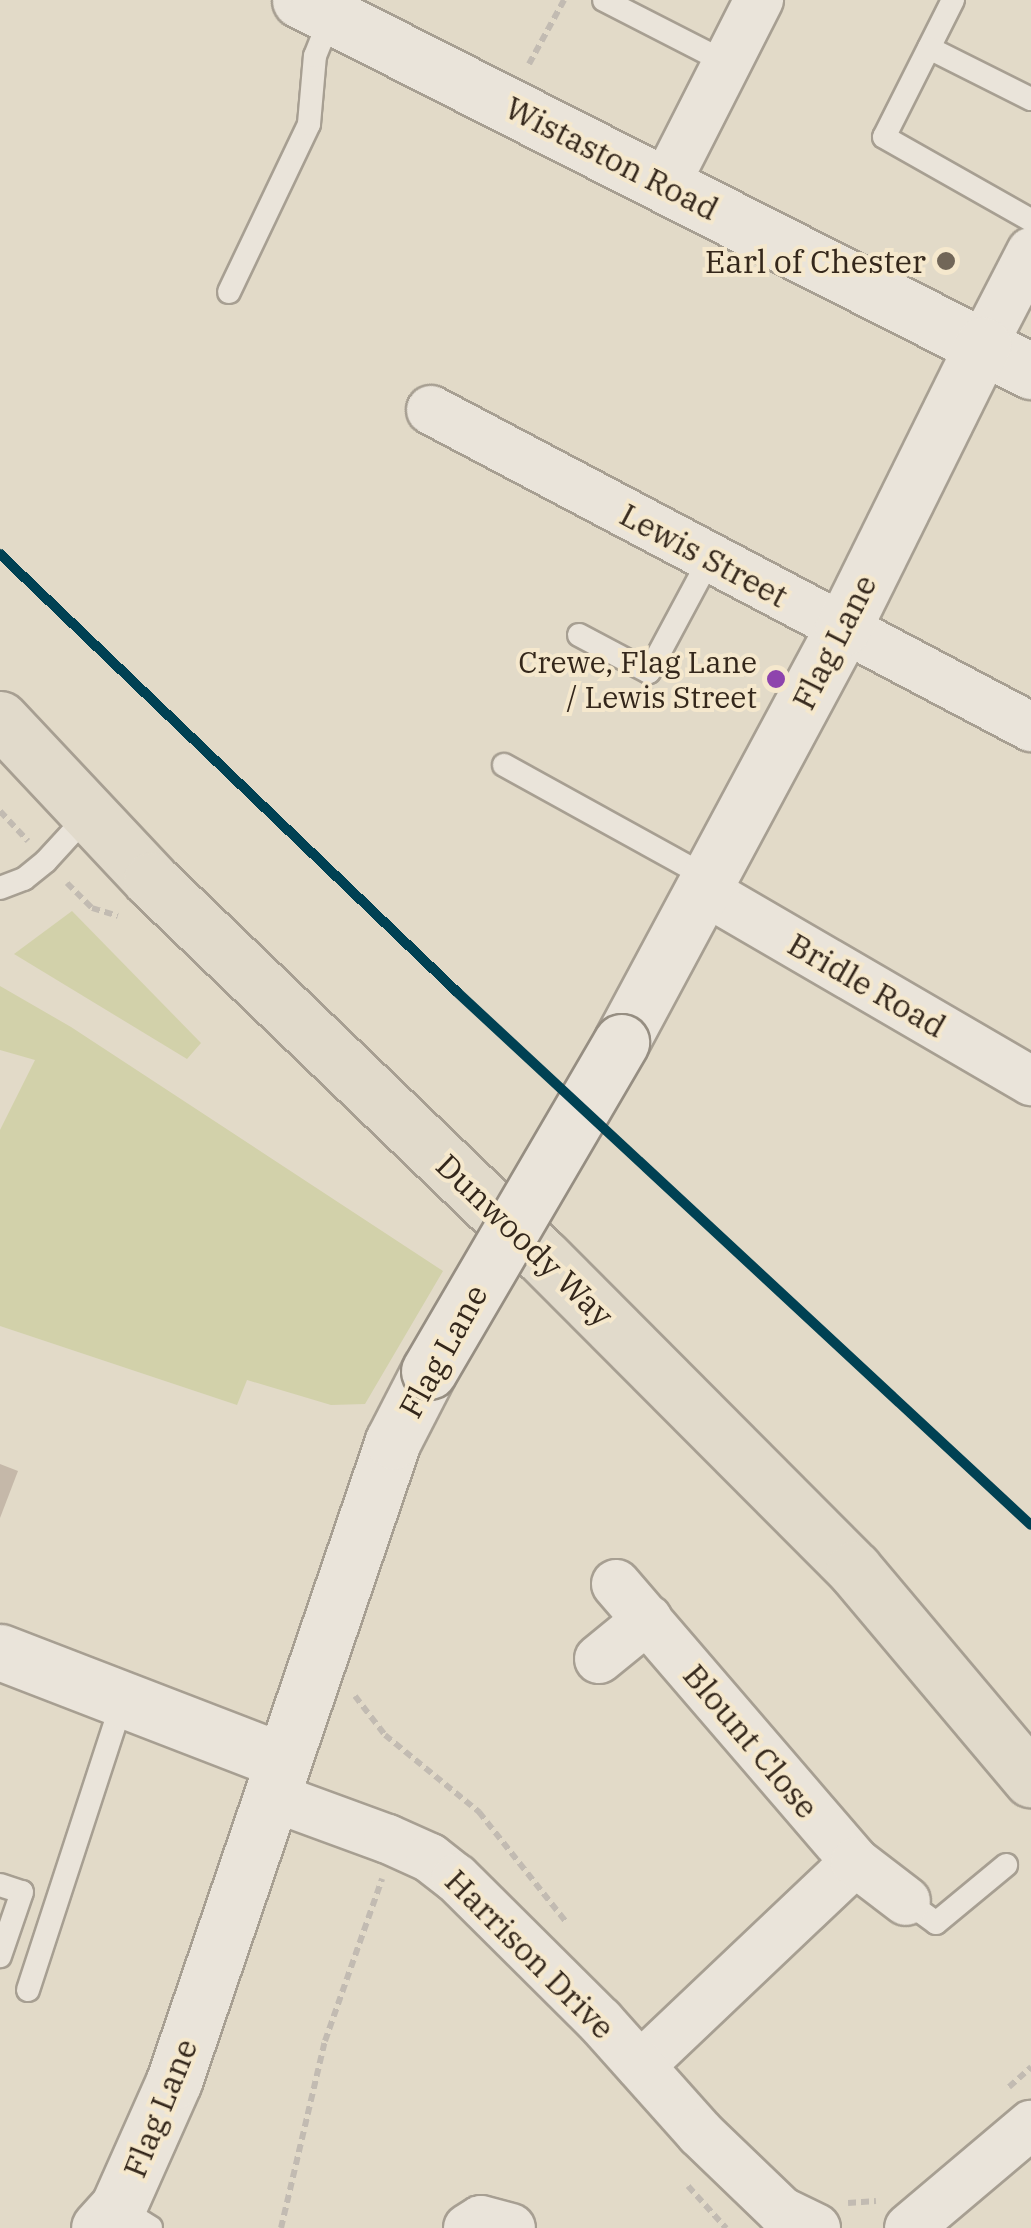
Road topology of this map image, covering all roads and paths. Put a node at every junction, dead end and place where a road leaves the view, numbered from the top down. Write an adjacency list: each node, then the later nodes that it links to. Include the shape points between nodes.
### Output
1 (564, 0): 9 (path)
2 (604, 0): 7 (lane)
3 (759, 0): 7 (street)
4 (953, 0): 6 (lane)
5 (341, 11): 9 (street, Wistaston Road); 13 (lane, via 315,56 309,124)
6 (928, 48): 8 (lane); 11 (lane, via 884,137)
7 (727, 63): 10 (street)
8 (1031, 99)
9 (507, 104): 10 (street, Wistaston Road)
10 (664, 185): 14 (street, Wistaston Road)
11 (1031, 220)
12 (1031, 252): 14 (street, Flag Lane)
13 (230, 292)
14 (983, 345): 15 (street, Wistaston Road); 18 (street, Flag Lane)
15 (1031, 371)
16 (431, 410): 17 (street, Lewis Street)
17 (710, 558): 18 (street, Lewis Street); 19 (lane, via 650,672)
18 (843, 628): 21 (street, Lewis Street); 24 (street, Flag Lane)
19 (579, 635)
20 (0, 719): 23 (main road, Dunwoody Way)
21 (1031, 727)
22 (504, 765): 24 (lane)
23 (90, 813): 25 (lane, via 46,861); 34 (main road, Dunwoody Way, via 854,1569)
24 (706, 884): 26 (street, Bridle Road); 29 (street, Flag Lane, bridge, via 393,1441)
25 (0, 888)
26 (1031, 1080)
27 (616, 1584): 28 (street, Blount Close)
28 (648, 1619): 31 (street); 35 (street, Blount Close)
29 (324, 1635): 33 (street, Flag Lane); 40 (path, via 349,1646 344,1672 384,1735 478,1812)
30 (0, 1652): 32 (street)
31 (599, 1659)
32 (123, 1699): 33 (street); 42 (lane)
33 (278, 1779): 43 (street, Harrison Drive, via 430,1858); 47 (street, Flag Lane)
34 (1031, 1779)
35 (855, 1862): 39 (street, Blount Close); 43 (street)
36 (1006, 1865): 39 (lane, via 936,1924)
37 (386, 1872): 49 (path, via 325,2041)
38 (0, 1885): 41 (lane, via 22,1892)
39 (906, 1901)
40 (577, 1934)
41 (0, 1956)
42 (28, 1990)
43 (640, 2066): 48 (street, Harrison Drive)
44 (1031, 2067): 45 (path)
45 (1016, 2109): 46 (street)
46 (897, 2214): 48 (path, via 806,2196)
47 (123, 2221)
48 (789, 2222)
49 (281, 2228)
50 (468, 2228): 51 (street, via 481,2220)
51 (511, 2228)

